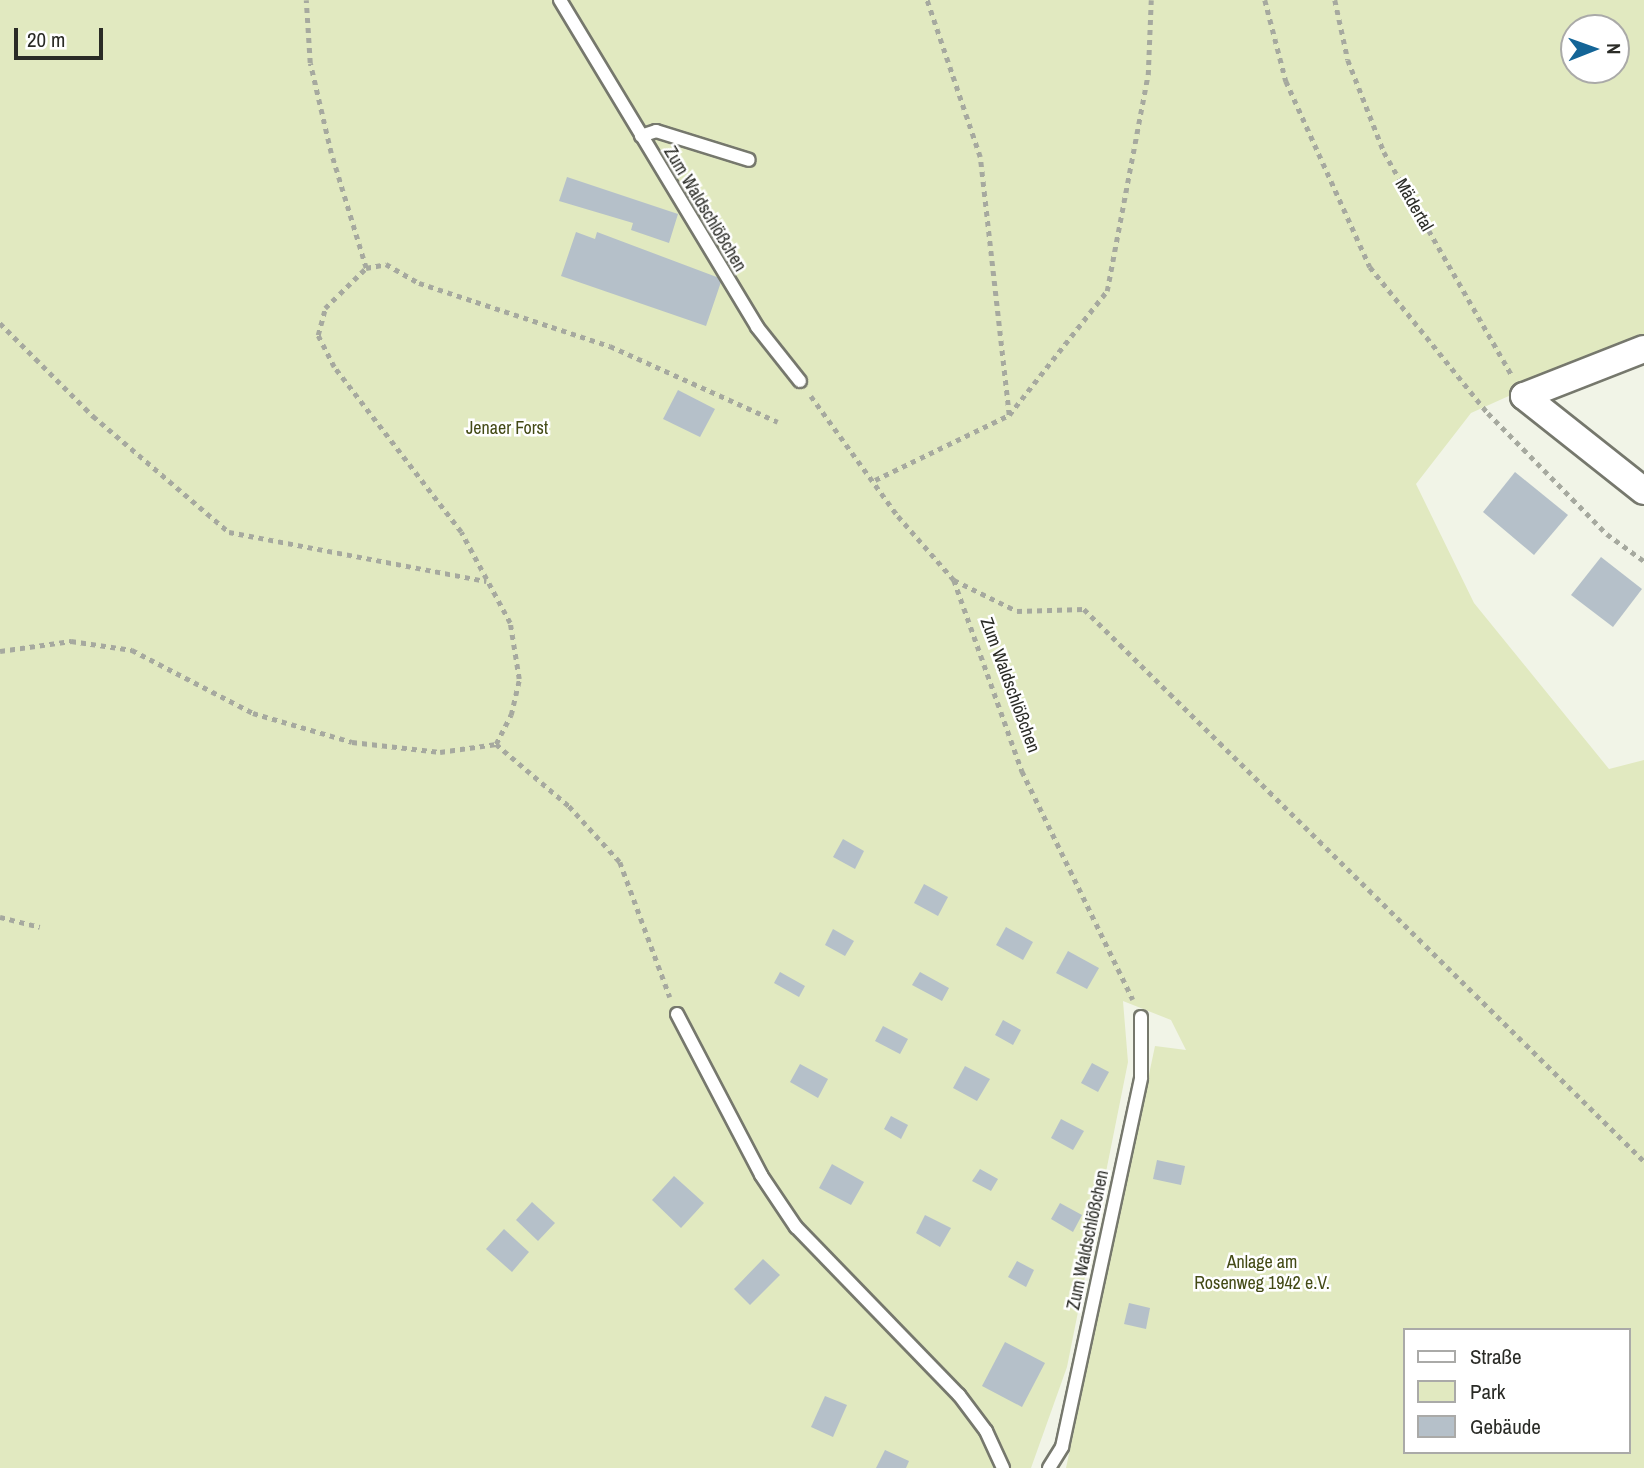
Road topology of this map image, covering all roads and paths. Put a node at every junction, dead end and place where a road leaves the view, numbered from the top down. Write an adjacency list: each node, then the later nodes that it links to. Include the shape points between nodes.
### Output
1 (306, 0): 9 (path, via 310,63)
2 (560, 0): 7 (lane, Zum Waldschlößchen)
3 (927, 0): 14 (path, via 980,157)
4 (1151, 0): 14 (path, via 1148,75 1107,291)
5 (1265, 0): 18 (path, via 1286,81 1370,267 1488,413 1607,534)
6 (1335, 0): 13 (path, Mädertal, via 1348,60 1384,152)
7 (641, 136): 8 (lane, via 656,131); 12 (lane, Zum Waldschlößchen, via 757,327)
8 (749, 160)
9 (366, 268): 15 (path, via 386,264 419,283 610,346); 20 (path, via 324,308 318,335 334,367 461,532)
10 (0, 323): 20 (path, via 93,416 229,532)
11 (1644, 349): 13 (street)
12 (800, 381): 16 (path, Zum Waldschlößchen)
13 (1524, 396): 17 (street)
14 (1009, 415): 16 (path)
15 (778, 422)
16 (874, 480): 19 (path, Zum Waldschlößchen, via 898,516)
17 (1644, 491)
18 (1644, 561)
19 (954, 580): 26 (path, Zum Waldschlößchen, via 1022,771); 27 (path, via 1017,611 1084,609)
20 (487, 581): 22 (path, via 510,623 519,679 511,715)
21 (0, 651): 22 (path, via 71,641 132,650 253,713 352,742 440,752)
22 (496, 744): 25 (path, via 569,806 620,862)
23 (0, 917): 24 (path)
24 (40, 927)
25 (677, 1014): 28 (lane, via 761,1175 796,1227 959,1395 986,1431)
26 (1141, 1017): 29 (lane, Zum Waldschlößchen, via 1138,1090 1062,1447)
27 (1644, 1161)
28 (1003, 1468)
29 (1049, 1468)

